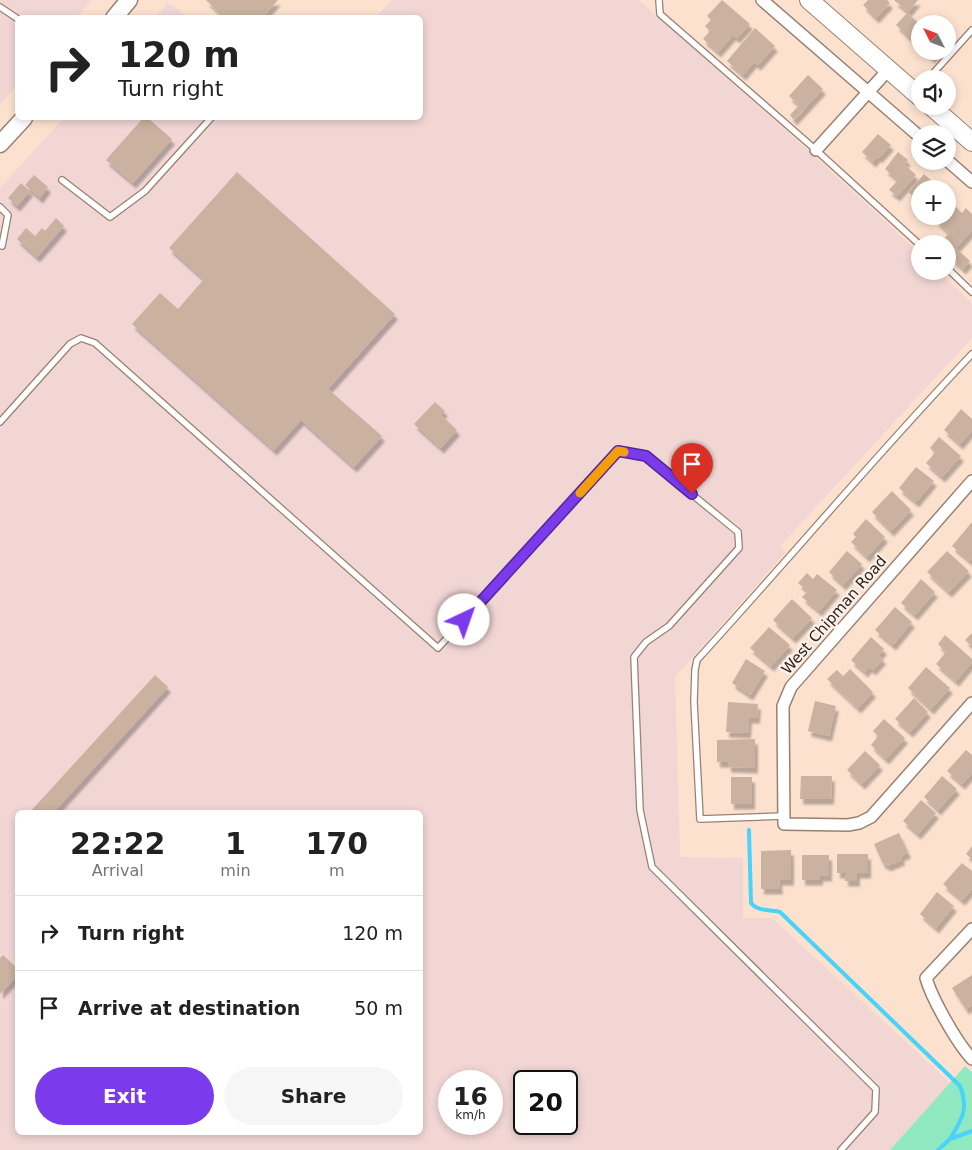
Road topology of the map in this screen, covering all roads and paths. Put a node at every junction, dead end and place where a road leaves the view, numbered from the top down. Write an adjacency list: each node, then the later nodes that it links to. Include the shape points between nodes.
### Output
1 (659, 0): 17 (lane, via 660,14)
2 (762, 0): 10 (street)
3 (819, 3): 7 (main road)
4 (0, 7): 5 (lane)
5 (15, 17)
6 (972, 30): 8 (lane)
7 (889, 69): 9 (main road); 10 (street)
8 (936, 70)
9 (911, 87)
10 (868, 92): 14 (street); 17 (street)
11 (941, 115): 15 (main road)
12 (22, 120): 16 (main road)
13 (209, 120): 19 (lane, via 145,191 110,217)
14 (911, 129)
15 (972, 142)
16 (0, 144)
17 (816, 150): 22 (lane)
18 (956, 168): 20 (street)
19 (62, 180)
20 (972, 182)
21 (0, 207): 23 (lane, via 8,214)
22 (911, 237)
23 (2, 246)
24 (956, 277): 25 (lane)
25 (972, 292)
26 (972, 354): 30 (lane, via 698,660 694,670 694,702 700,819)
27 (0, 422): 33 (lane, via 70,344 82,338 95,343 438,648 618,451 646,456 738,532 739,548 670,626 646,642 634,657 640,810 652,867 876,1089 875,1112)
28 (972, 481): 30 (street, West Chipman Road, via 791,687 783,706)
29 (972, 702): 30 (street, via 871,817 848,825)
30 (784, 820)
31 (972, 929): 32 (street, via 926,978 946,1021)
32 (972, 1059)
33 (841, 1150)

